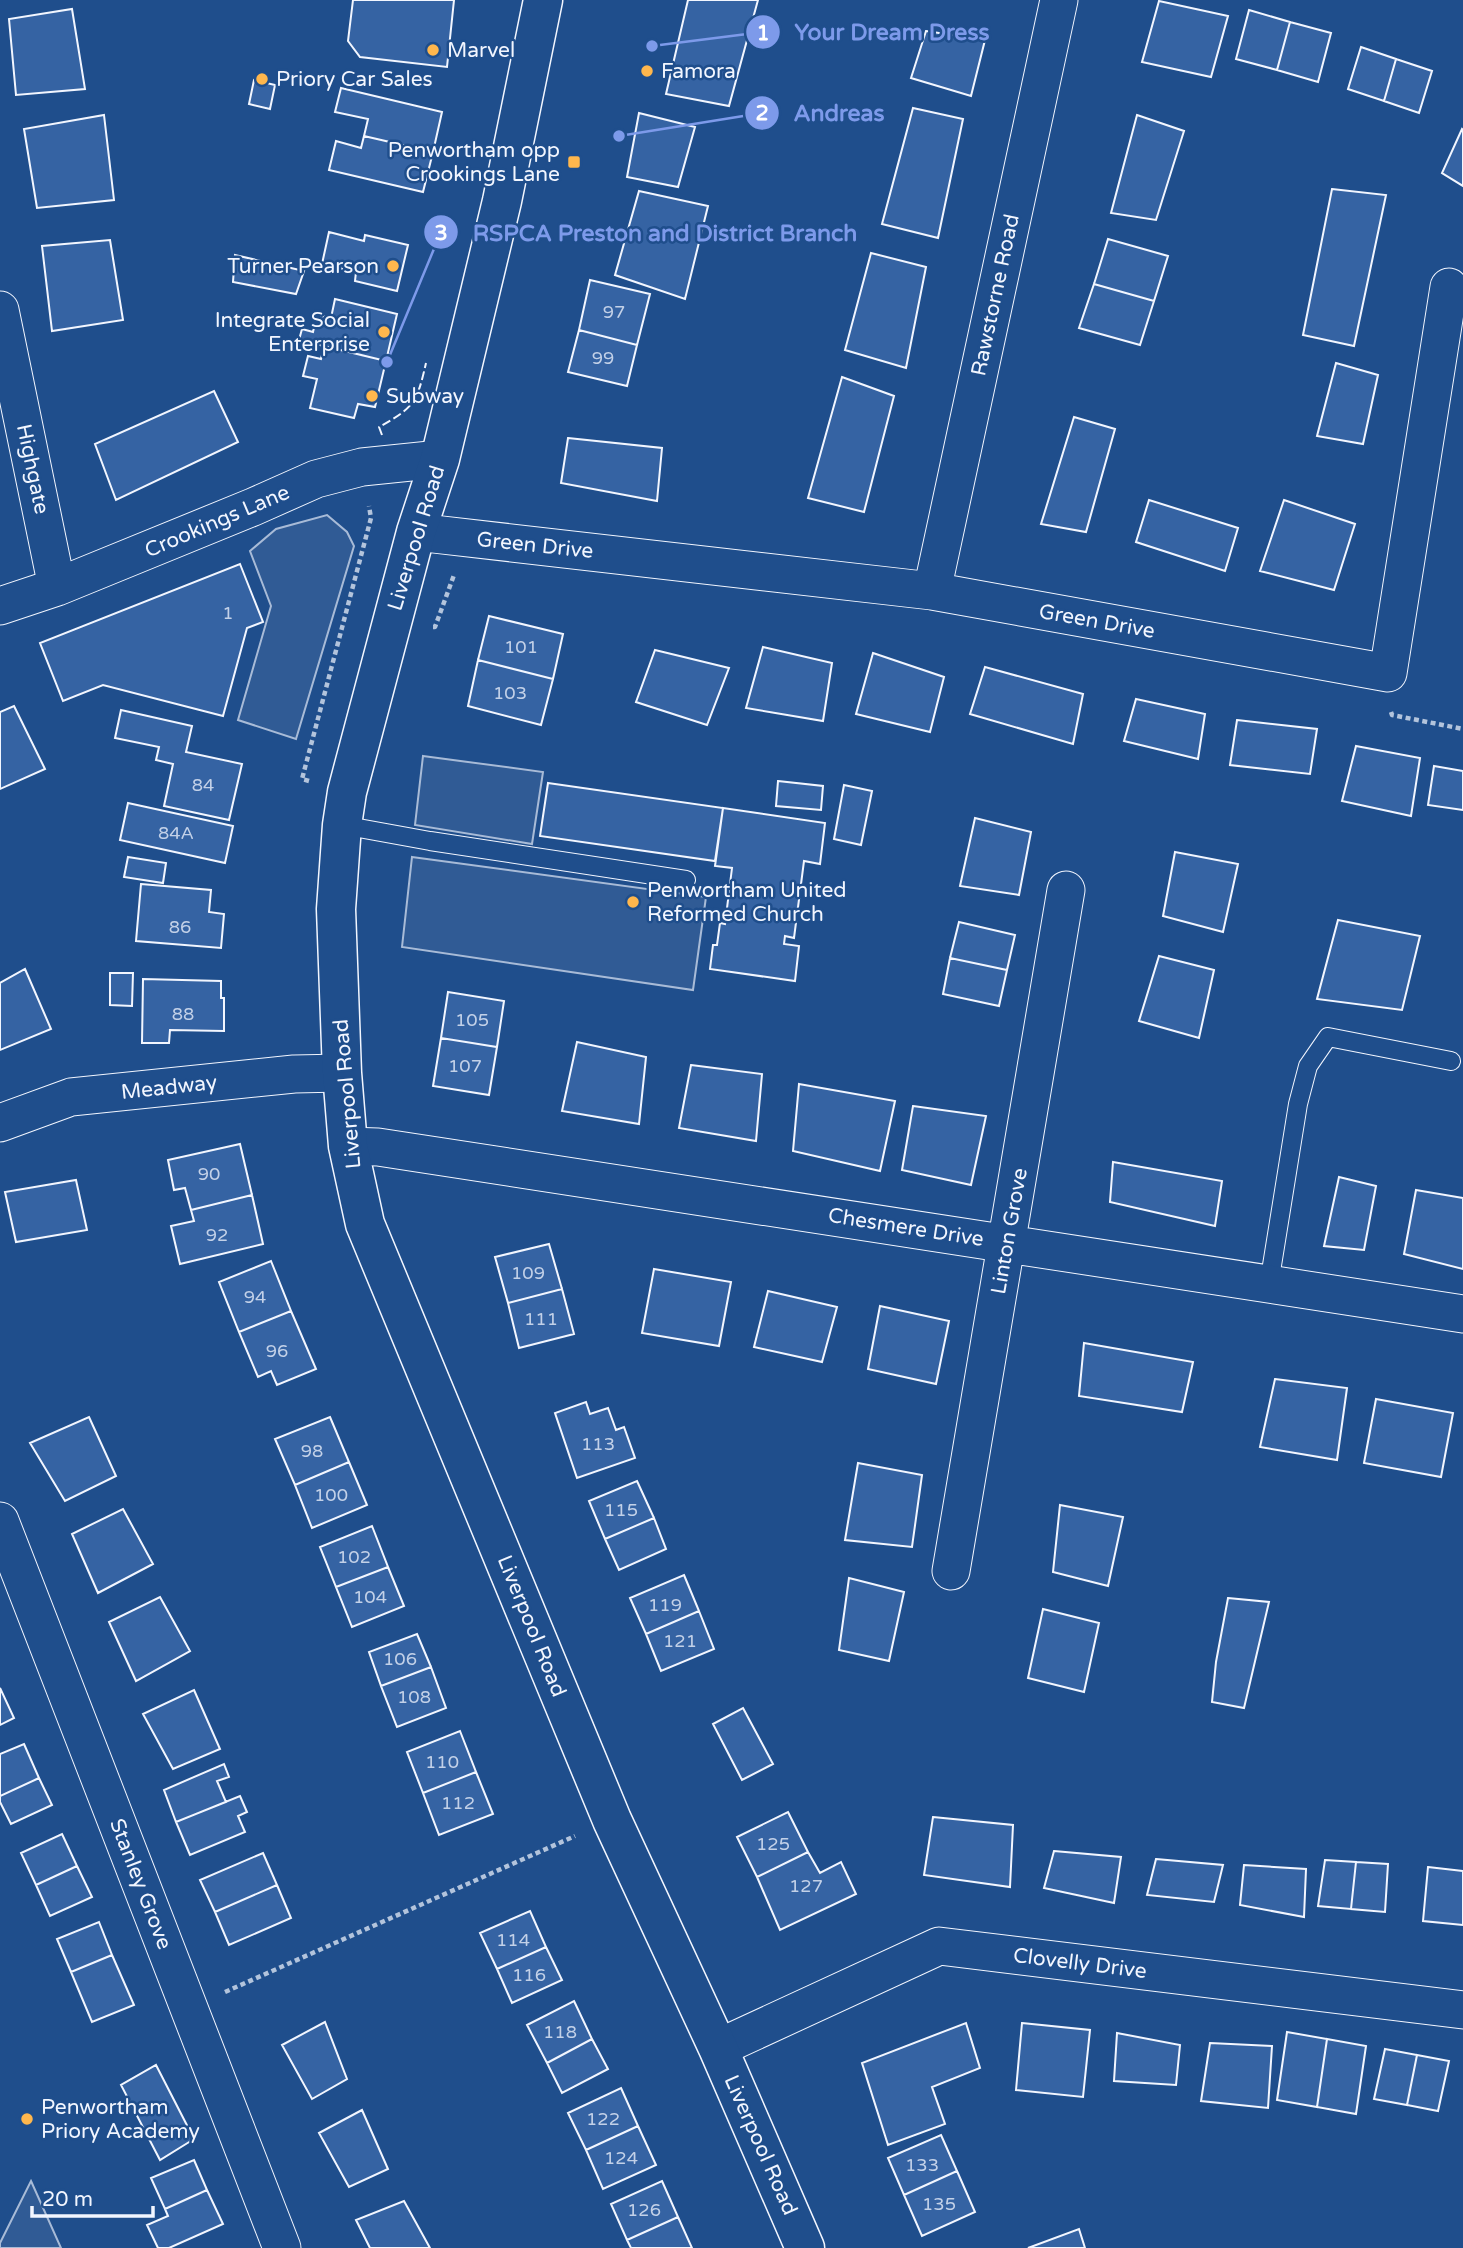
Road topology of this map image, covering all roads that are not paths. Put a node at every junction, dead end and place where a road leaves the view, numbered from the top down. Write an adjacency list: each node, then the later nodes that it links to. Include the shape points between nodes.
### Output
1 (543, 0): 5 (street, Liverpool Road, via 502,201)
2 (1059, 0): 8 (street, Rawstorne Road)
3 (1449, 287): 8 (street, Green Drive, via 1388,673)
4 (0, 310): 7 (street, Highgate)
5 (440, 459): 6 (street, Liverpool Road); 7 (street, Crookings Lane, via 362,467 316,479)
6 (416, 532): 8 (street, Green Drive); 10 (street, Liverpool Road, via 346,792)
7 (57, 587): 9 (street, Crookings Lane)
8 (932, 591)
9 (0, 606)
10 (342, 825): 11 (lane); 14 (street, Liverpool Road, via 336,909)
11 (686, 880)
12 (1066, 890): 17 (street, Linton Grove)
13 (1451, 1061): 18 (lane, via 1328,1037 1308,1066 1298,1104)
14 (342, 1073): 15 (street, Meadway, via 71,1097); 16 (street, Liverpool Road)
15 (0, 1123)
16 (348, 1146): 17 (street, Chesmere Drive); 23 (street, Liverpool Road, via 365,1224 612,1820)
17 (1007, 1243): 18 (street, Chesmere Drive); 21 (street, Linton Grove)
18 (1269, 1284): 19 (street, Chesmere Drive)
19 (1463, 1314)
20 (0, 1521): 24 (street, Stanley Grove)
21 (951, 1571)
22 (1463, 2010): 23 (street, Clovelly Drive, via 939,1946)
23 (718, 2048): 25 (street, Liverpool Road)
24 (282, 2248)
25 (805, 2248)

